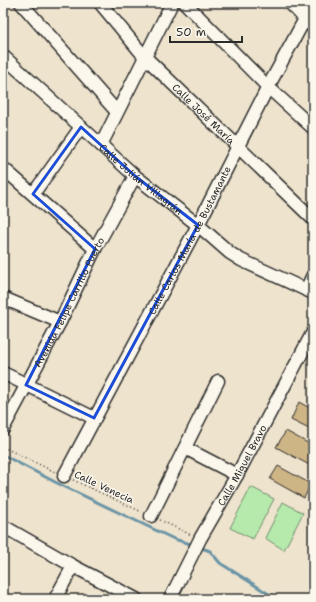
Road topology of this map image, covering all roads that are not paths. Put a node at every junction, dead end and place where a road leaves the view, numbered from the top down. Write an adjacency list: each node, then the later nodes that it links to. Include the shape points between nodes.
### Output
1 (21, 3): 11 (street)
2 (100, 3): 9 (street, Calle José María)
3 (172, 3): 9 (street)
4 (185, 3): 10 (street)
5 (290, 3): 7 (street)
6 (313, 4): 7 (street, Calle Carlos María de Bustamante)
7 (309, 23): 10 (street, Calle Carlos María de Bustamante)
8 (3, 56): 12 (street, Calle Julián Villagrán)
9 (144, 56): 11 (street); 15 (street, Calle José María)
10 (268, 87): 13 (street); 15 (street, Calle Carlos María de Bustamante)
11 (117, 112): 14 (street)
12 (81, 126): 14 (street, Calle Julián Villagrán); 18 (street)
13 (313, 128)
14 (101, 145): 17 (street, Calle Julián Villagrán)
15 (238, 147): 19 (street, Calle José María); 20 (street, Calle Carlos María de Bustamante)
16 (3, 168): 18 (street)
17 (135, 176): 20 (street, Calle Julián Villagrán); 21 (street, Avenida Felipe Carrillo Puerto)
18 (33, 194): 21 (street)
19 (313, 219)
20 (198, 225): 23 (street, Calle Julián Villagrán, via 236,257); 30 (street, Calle Carlos María de Bustamante)
21 (95, 249): 25 (street, Avenida Felipe Carrillo Puerto)
22 (313, 275): 23 (street)
23 (309, 291)
24 (3, 298): 25 (street)
25 (60, 322): 29 (street, Avenida Felipe Carrillo Puerto)
26 (313, 332): 33 (street, Calle Miguel Bravo)
27 (3, 373): 29 (street)
28 (218, 381): 32 (street)
29 (26, 385): 30 (street); 31 (street, Avenida Felipe Carrillo Puerto)
30 (94, 418): 34 (street, Calle Carlos María de Bustamante)
31 (3, 429)
32 (185, 448): 33 (street); 35 (street)
33 (237, 474): 40 (street, Calle Miguel Bravo)
34 (64, 476)
35 (151, 516)
36 (3, 526): 37 (street)
37 (73, 566): 38 (street); 39 (street)
38 (55, 599)
39 (136, 599)
40 (170, 599)

